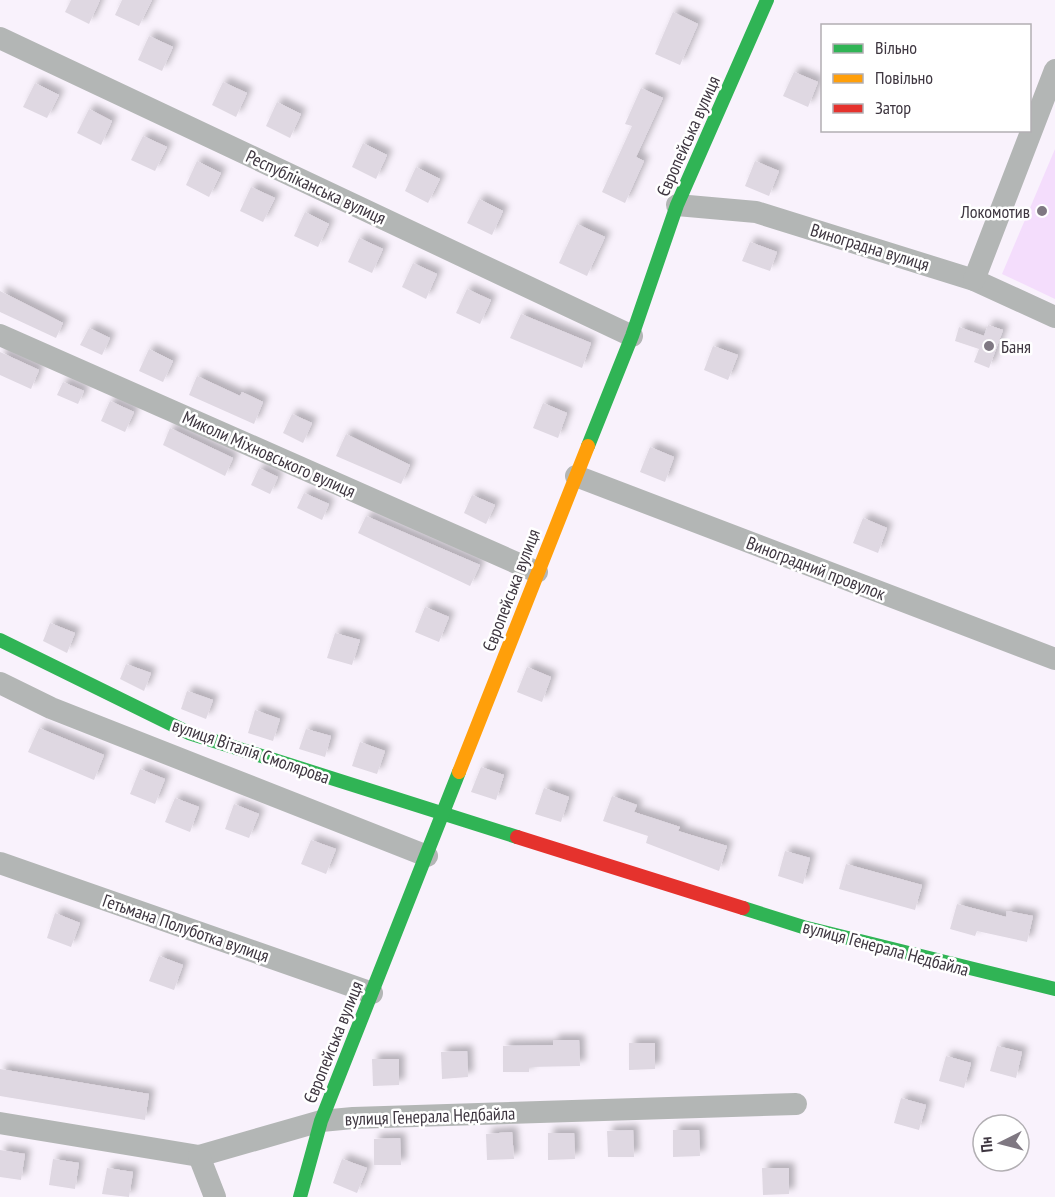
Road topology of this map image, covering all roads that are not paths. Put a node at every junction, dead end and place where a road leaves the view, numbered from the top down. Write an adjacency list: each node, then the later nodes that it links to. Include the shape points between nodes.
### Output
1 (767, 0): 4 (street, Європейська вулиця)
2 (0, 38): 8 (street, Республіканська вулиця)
3 (1055, 70): 5 (street)
4 (677, 205): 5 (street, Виноградна вулиця, via 756,212); 8 (street, Європейська вулиця)
5 (974, 280): 6 (street, Виноградна вулиця)
6 (1055, 317)
7 (0, 335): 10 (street, Миколи Міхновського вулиця)
8 (632, 336): 9 (street, Європейська вулиця)
9 (576, 476): 10 (street, Європейська вулиця); 12 (street, Виноградний провулок)
10 (537, 572): 14 (street, Європейська вулиця)
11 (0, 640): 14 (street, вулиця Віталія Смолярова, via 189,733)
12 (1055, 659)
13 (0, 683): 15 (street, вулиця Віталія Смолярова, via 51,708)
14 (443, 815): 15 (street, Європейська вулиця); 17 (street, вулиця Генерала Недбайла, via 803,927)
15 (427, 856): 18 (street, Європейська вулиця)
16 (0, 863): 18 (street, Гетьмана Полуботка вулиця)
17 (1055, 989)
18 (372, 993): 20 (street, Європейська вулиця)
19 (796, 1104): 20 (street, вулиця Генерала Недбайла)
20 (321, 1121): 22 (street, вулиця Генерала Недбайла); 24 (street, Європейська вулиця)
21 (0, 1123): 22 (street, вулиця Генерала Недбайла)
22 (199, 1156): 23 (street)
23 (215, 1197)
24 (300, 1197)

